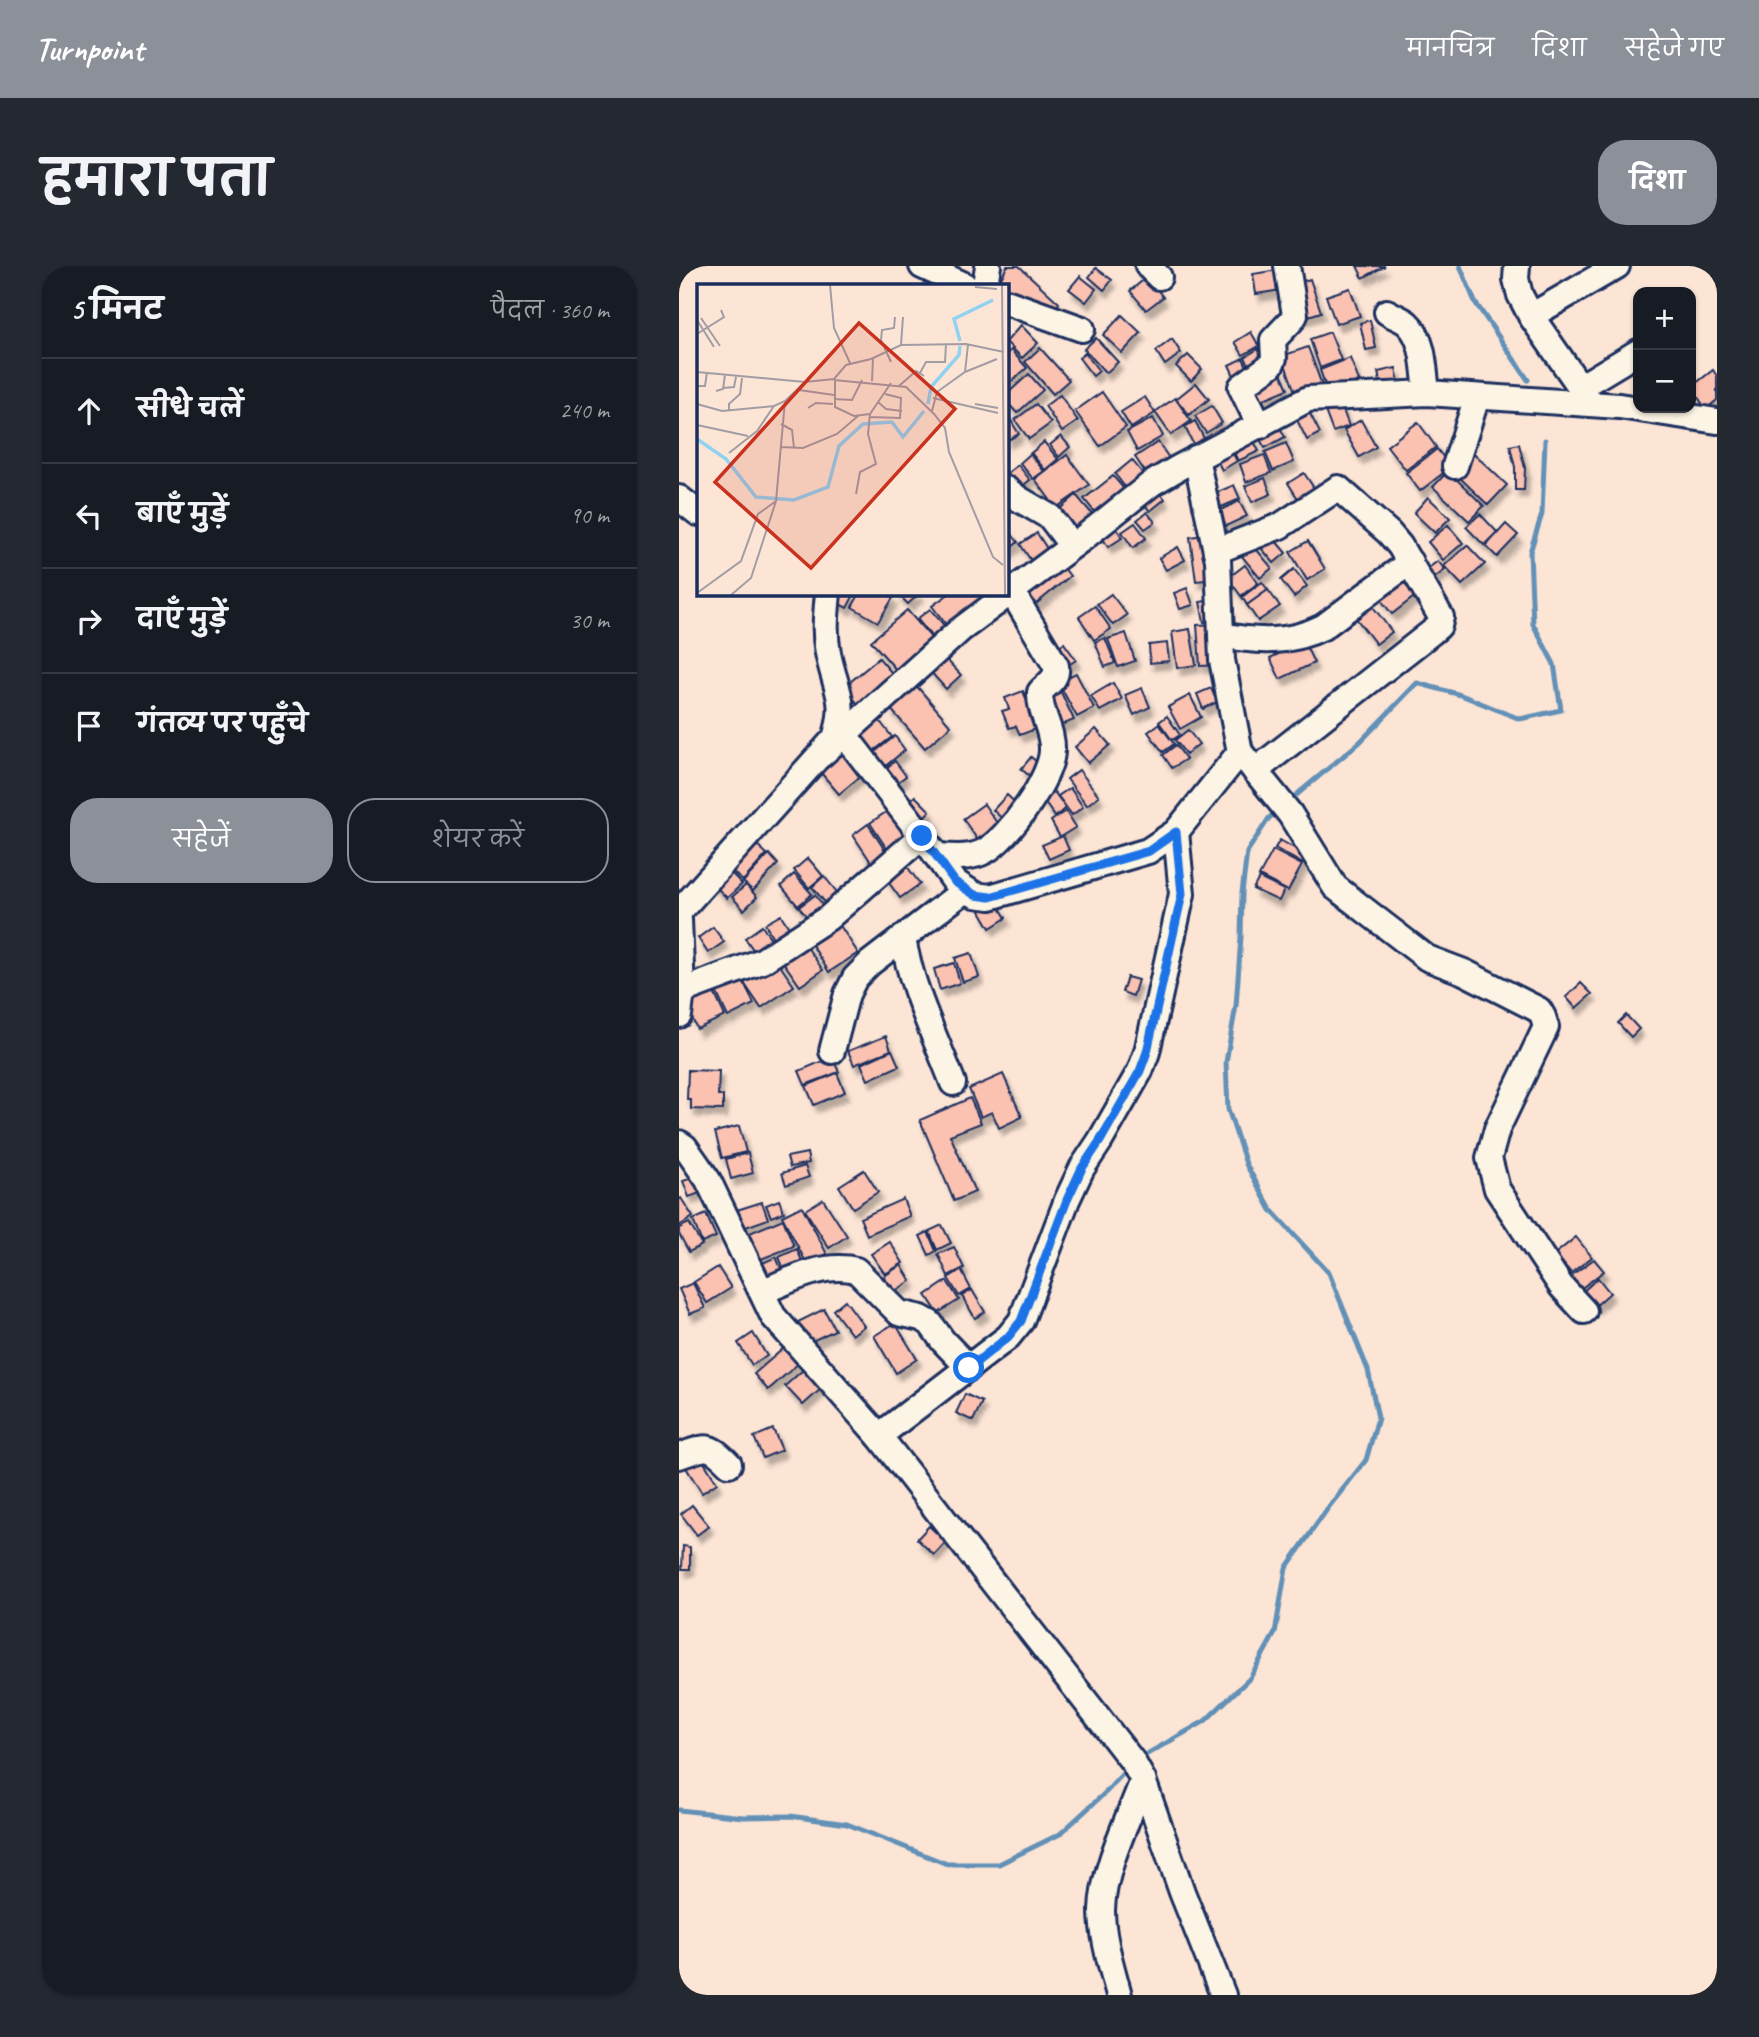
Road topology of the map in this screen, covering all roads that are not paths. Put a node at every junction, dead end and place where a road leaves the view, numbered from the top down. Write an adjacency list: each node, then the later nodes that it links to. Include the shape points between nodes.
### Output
1 (922, 266): 6 (street)
2 (988, 266): 7 (street)
3 (1287, 266): 17 (street, via 1294,315 1273,340 1271,365 1241,387)
4 (1517, 266): 10 (street, via 1520,295)
5 (1617, 266): 10 (street)
6 (962, 284)
7 (985, 284)
8 (1008, 303): 11 (street)
9 (1387, 312): 13 (street, via 1415,334)
10 (1531, 316): 14 (street)
11 (1082, 329)
12 (1633, 356): 14 (street)
13 (1427, 393): 15 (street); 17 (street, via 1308,399)
14 (1586, 395): 15 (street, via 1554,401); 16 (street, via 1619,406)
15 (1477, 397): 19 (street)
16 (1717, 421)
17 (1260, 426): 18 (street)
18 (1196, 458): 23 (street, via 1151,484); 24 (street)
19 (1455, 466)
20 (1008, 491): 23 (street, via 1050,517)
21 (679, 498): 22 (street)
22 (697, 512)
23 (1072, 546): 26 (street)
24 (1216, 551): 25 (street, via 1280,526 1338,488 1389,533); 30 (street)
25 (1410, 562): 30 (street, via 1323,627 1299,638 1245,640); 33 (street, via 1438,609 1439,626)
26 (1011, 592): 27 (street); 36 (street, via 1056,666 1055,678 1040,692 1051,734 1050,766 1001,839 983,852 965,857)
27 (1008, 594)
28 (828, 595): 32 (street, via 825,634 842,702 835,737)
29 (1007, 595): 31 (street, via 960,630)
30 (1221, 635): 33 (street, via 1222,660)
31 (844, 734): 32 (street); 35 (street)
32 (821, 755): 38 (street)
33 (1253, 769): 34 (street); 46 (street, via 1290,814 1335,887 1427,958 1539,1010 1546,1027 1497,1129 1489,1158 1497,1189 1561,1286)
34 (1176, 832): 37 (street, via 1149,851 990,897); 47 (street, via 1182,894 1143,1062 1082,1168 1021,1321)
35 (922, 836): 36 (street); 41 (street, via 828,918 762,961)
36 (937, 856): 37 (street)
37 (965, 890): 40 (street)
38 (679, 912)
39 (679, 920): 41 (street)
40 (903, 938): 42 (street, via 855,978); 43 (street, via 906,958)
41 (681, 1003)
42 (832, 1051)
43 (953, 1083)
44 (679, 1143): 45 (street, via 708,1180)
45 (762, 1292): 47 (street, via 814,1272 853,1268 899,1313 930,1323); 48 (street, via 773,1316)
46 (1584, 1311)
47 (969, 1368): 48 (street)
48 (879, 1436): 51 (street)
49 (679, 1456): 50 (street, via 711,1448)
50 (729, 1464)
51 (1143, 1780): 52 (street, via 1107,1876 1102,1910); 53 (street)
52 (1119, 1995)
53 (1223, 1995)

